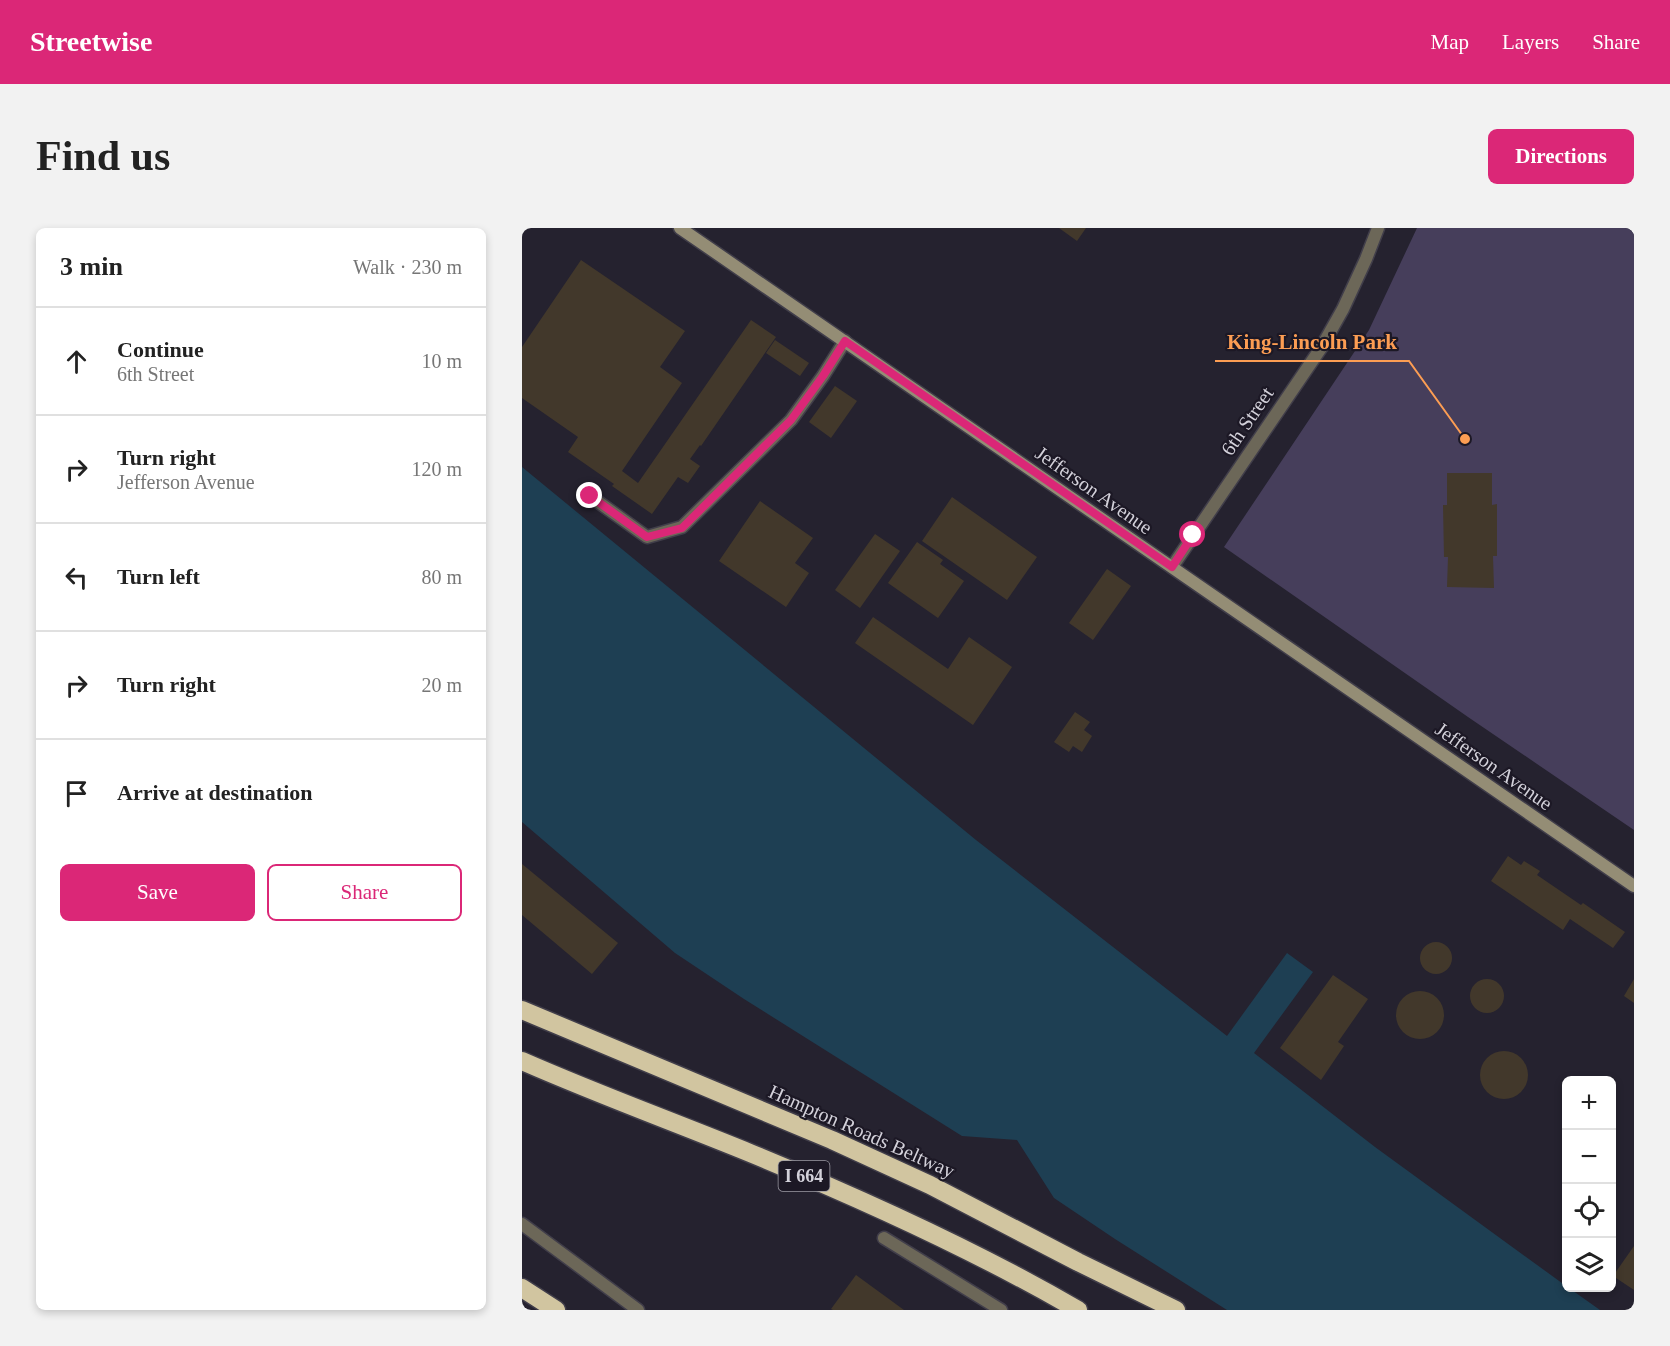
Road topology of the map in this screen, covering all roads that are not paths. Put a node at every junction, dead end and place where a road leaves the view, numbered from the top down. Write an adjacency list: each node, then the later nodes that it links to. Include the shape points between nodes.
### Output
1 (680, 228): 3 (street, Jefferson Avenue)
2 (1378, 228): 5 (street, 6th Street, via 1343,309 1321,348)
3 (845, 341): 4 (street, via 791,420 682,528 647,537); 5 (street, Jefferson Avenue)
4 (590, 496)
5 (1172, 567): 6 (street, Jefferson Avenue)
6 (1634, 886)
7 (522, 1010): 16 (highway, Hampton Roads Beltway / I 664, via 832,1140 930,1185)
8 (522, 1061): 15 (highway, I 664, via 906,1220)
9 (522, 1224): 13 (street)
10 (884, 1238): 14 (street)
11 (522, 1288): 12 (highway)
12 (556, 1310)
13 (638, 1310)
14 (1001, 1310)
15 (1078, 1310)
16 (1176, 1310)

